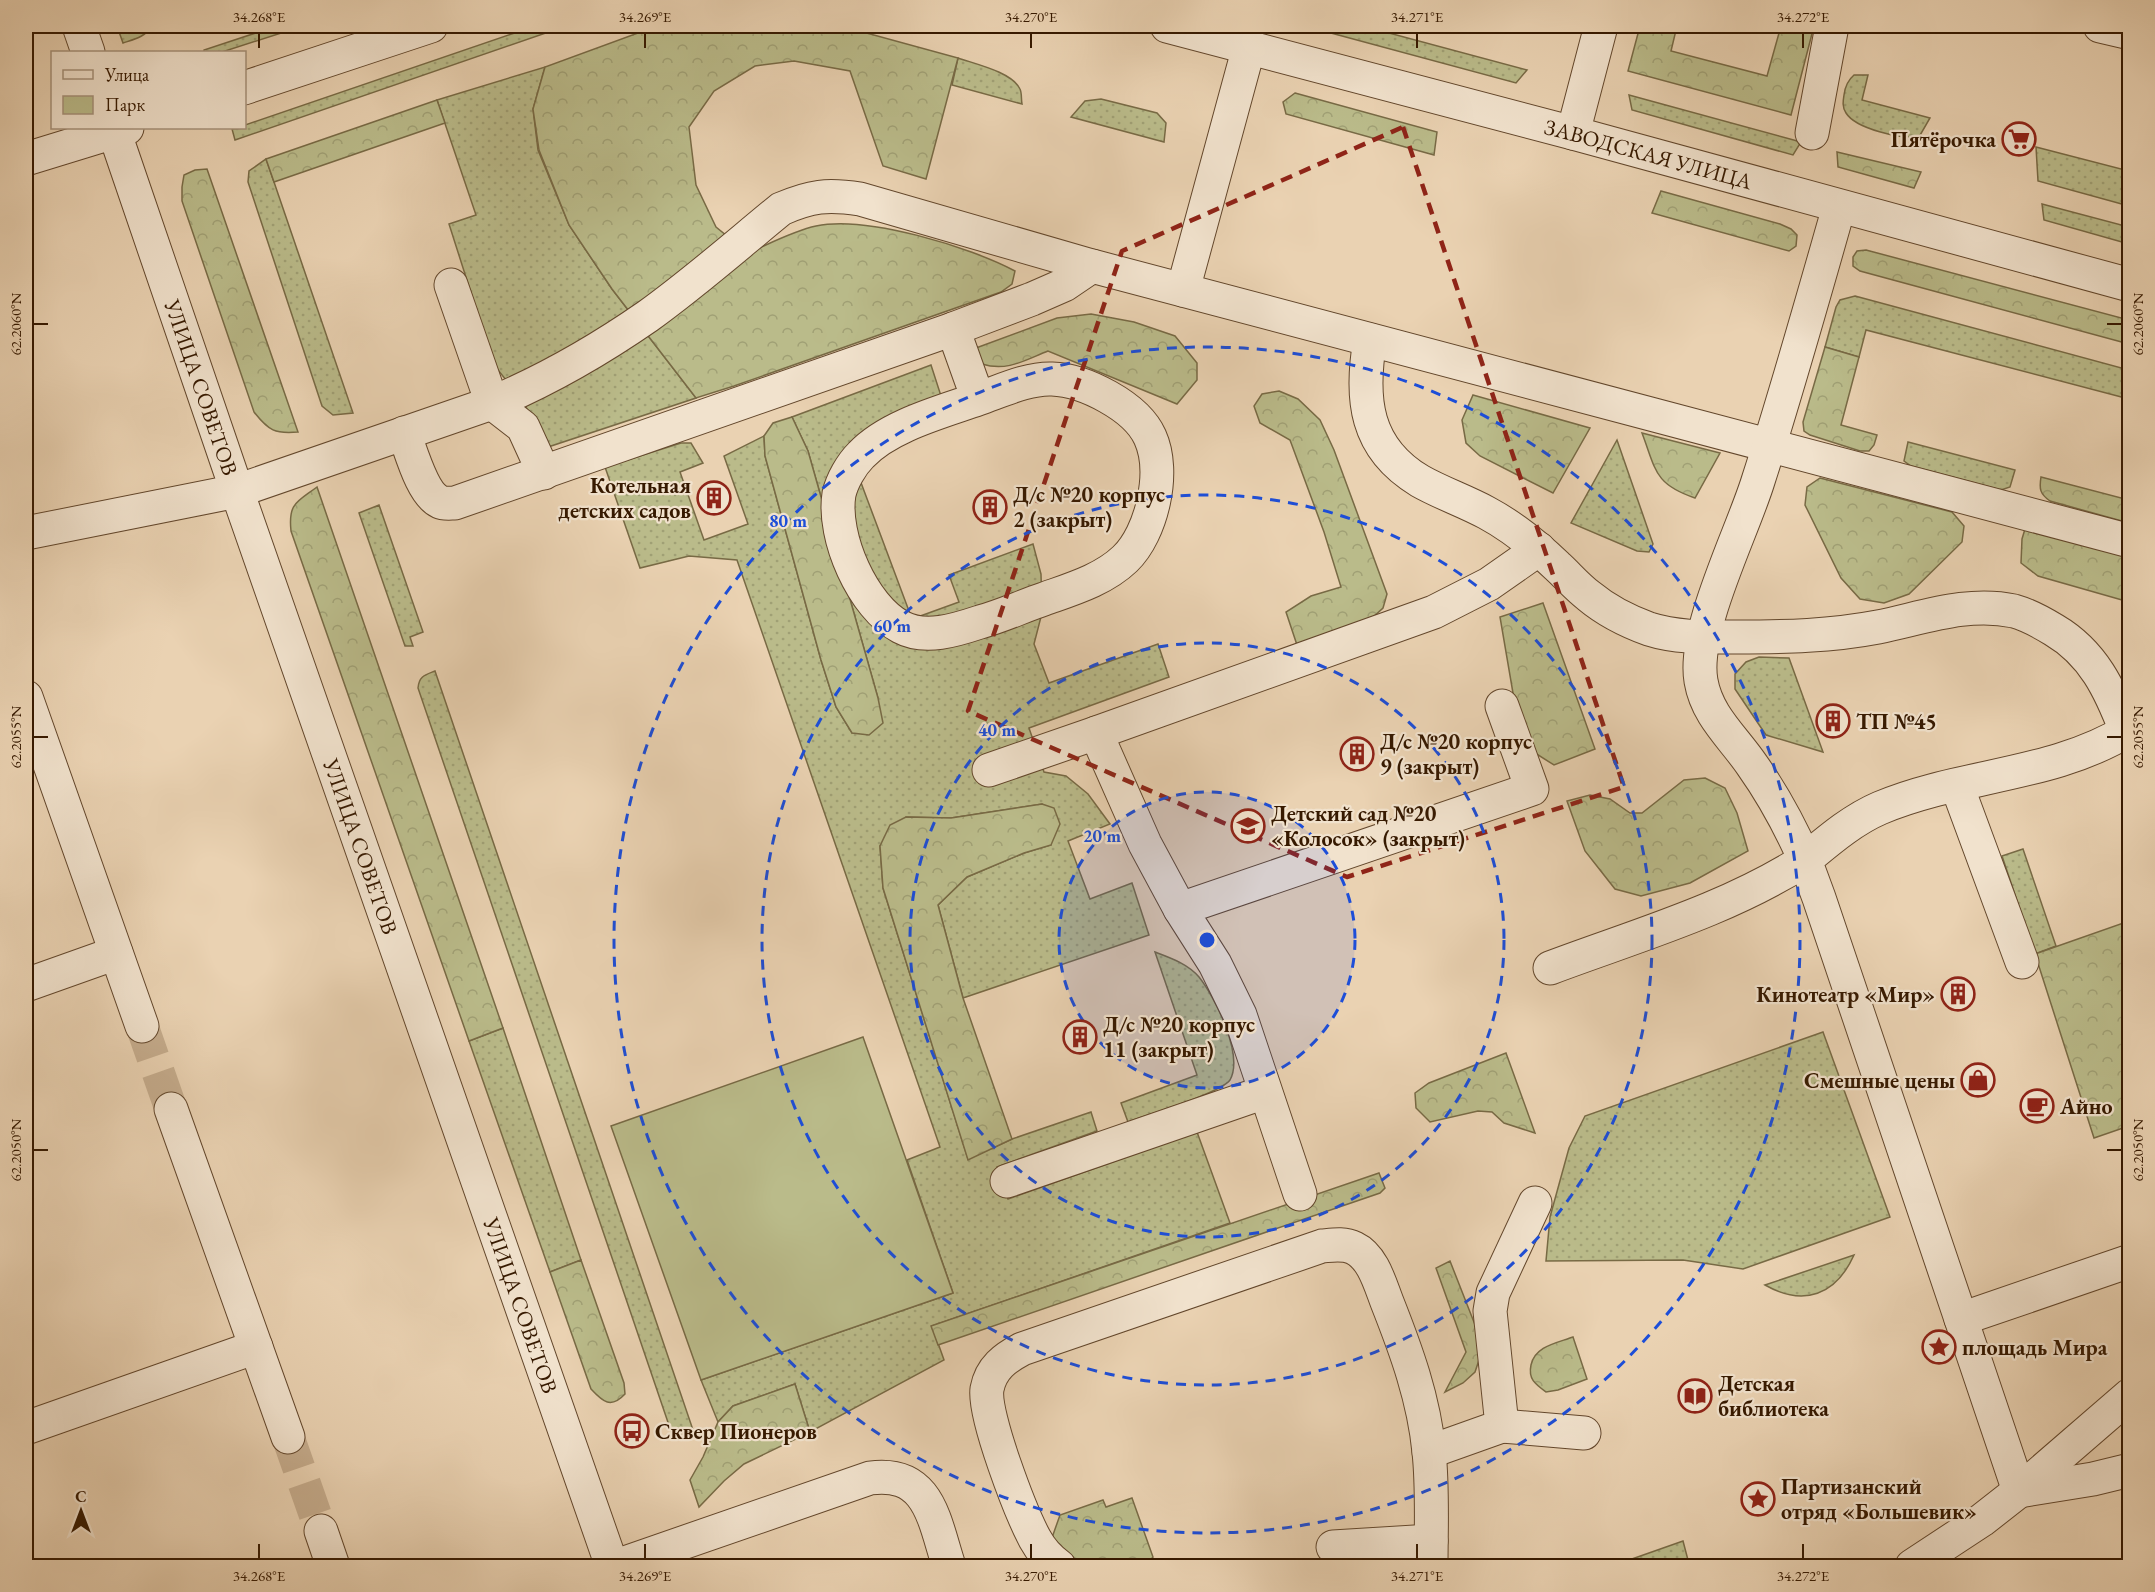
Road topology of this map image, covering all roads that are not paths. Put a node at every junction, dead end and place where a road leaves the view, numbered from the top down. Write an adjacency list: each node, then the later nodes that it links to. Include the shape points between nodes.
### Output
1 (79, 26): 9 (street)
2 (431, 26): 10 (street)
3 (1167, 26): 8 (street, ЗАВОДСКАЯ УЛИЦА)
4 (1601, 26): 12 (street)
5 (1832, 26): 13 (street)
6 (2100, 26): 7 (street)
7 (2130, 33)
8 (1249, 47): 12 (street, ЗАВОДСКАЯ УЛИЦА); 19 (street)
9 (88, 51)
10 (246, 87)
11 (118, 129): 14 (street); 27 (street, УЛИЦА СОВЕТОВ)
12 (1573, 133): 15 (street, ЗАВОДСКАЯ УЛИЦА)
13 (1812, 133)
14 (26, 159)
15 (1839, 207): 18 (street, ЗАВОДСКАЯ УЛИЦА); 25 (street)
16 (1092, 266): 19 (street); 20 (street, via 1064,285); 23 (street, via 860,199 834,195 805,199 781,209 609,342)
17 (451, 285): 23 (street)
18 (2130, 285)
19 (1183, 290): 21 (street)
20 (953, 329): 22 (street); 26 (street)
21 (1370, 340): 25 (street); 30 (street, via 1367,410 1376,436 1389,456 1421,481 1493,516)
22 (978, 399): 22 (street, via 1032,381 1051,379 1073,382 1124,407 1150,436 1155,456 1157,475 1146,527 1124,561 1078,587 946,632 924,634 902,628 884,615 853,567 842,538 840,493 846,475 861,455 880,440 909,424)
23 (492, 403): 24 (street); 26 (street, via 523,428)
24 (404, 433): 26 (street, via 421,479 441,503 455,504); 27 (street)
25 (1769, 447): 29 (street); 31 (street)
26 (543, 473)
27 (237, 491): 28 (street); 65 (street, УЛИЦА СОВЕТОВ)
28 (26, 533)
29 (2130, 541)
30 (1539, 549): 31 (street, via 1587,595 1623,618 1652,630); 35 (street, via 1488,584 1434,612)
31 (1704, 637): 34 (street, via 1804,637 1880,627 1967,608 2015,612 2040,622 2084,652 2100,674); 38 (street, via 1699,661 1708,704 1789,822)
32 (26, 697): 40 (street)
33 (1502, 706): 39 (street, via 1532,789)
34 (2128, 730): 37 (street, via 2063,759)
35 (1096, 733): 36 (street); 39 (street, via 1145,844)
36 (989, 770)
37 (1957, 786): 38 (street, via 1879,808); 41 (street)
38 (1804, 860): 42 (street, via 1694,915); 51 (street)
39 (1180, 909): 45 (street, via 1229,989)
40 (116, 953): 43 (street); 44 (street)
41 (2022, 962)
42 (1550, 968)
43 (26, 985)
44 (142, 1026)
45 (1265, 1092): 47 (street); 48 (street)
46 (171, 1109): 52 (street)
47 (1007, 1181)
48 (1300, 1194)
49 (1535, 1203): 54 (street, via 1493,1293 1490,1311)
50 (2130, 1261): 51 (street)
51 (1961, 1319): 60 (street)
52 (256, 1347): 55 (street); 57 (street)
53 (2130, 1395): 60 (street)
54 (1502, 1426): 56 (street); 58 (street)
55 (26, 1428)
56 (1584, 1433)
57 (288, 1437)
58 (1429, 1452): 63 (street); 67 (street, via 1411,1367 1376,1274 1354,1248 1322,1246 1004,1358 992,1373 987,1389 992,1424 1023,1514 1036,1540)
59 (2130, 1470): 60 (street)
60 (2019, 1491): 68 (street)
61 (321, 1531): 64 (street)
62 (1333, 1547): 63 (street)
63 (1431, 1554)
64 (333, 1566)
65 (614, 1566): 66 (street, via 884,1476 902,1479 921,1494)
66 (949, 1566)
67 (1059, 1566)
68 (1912, 1566)

